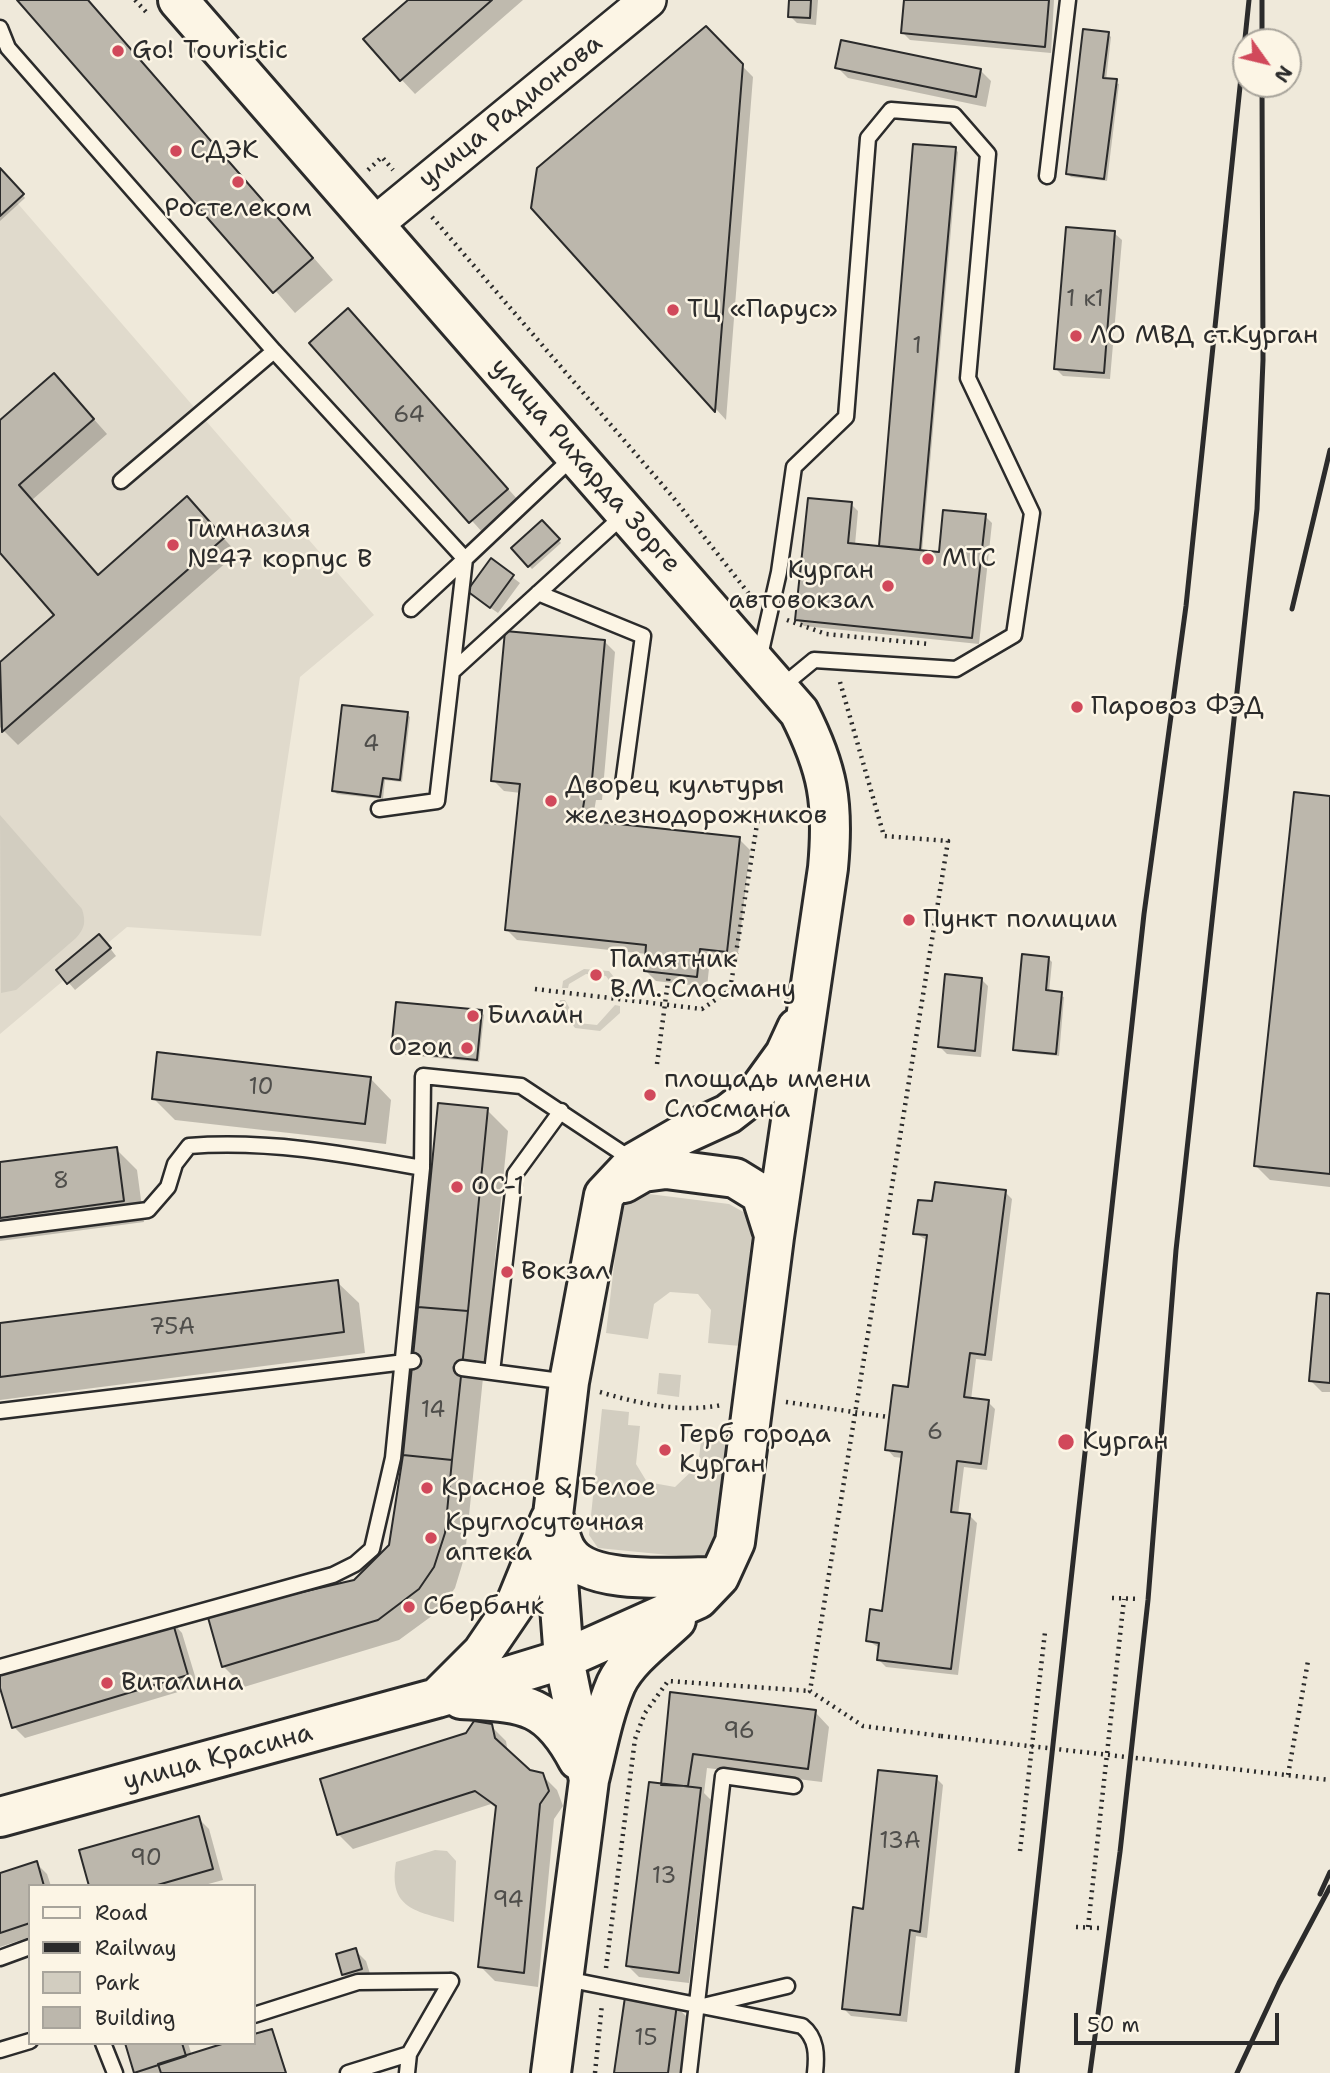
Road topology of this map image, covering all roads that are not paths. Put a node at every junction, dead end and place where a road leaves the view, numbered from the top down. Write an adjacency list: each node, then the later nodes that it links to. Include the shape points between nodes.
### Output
1 (178, 0): 6 (main road, улица Рихарда Зорге)
2 (648, 0): 6 (street, улица Радионова)
3 (1068, 0): 5 (lane)
4 (0, 28): 7 (lane, via 8,48)
5 (1047, 176)
6 (374, 225): 8 (main road, улица Рихарда Зорге)
7 (274, 351): 9 (lane); 11 (lane)
8 (575, 455): 10 (main road, улица Рихарда Зорге); 11 (lane)
9 (121, 481)
10 (626, 513): 12 (lane); 15 (main road, улица Рихарда Зорге)
11 (465, 559): 13 (lane); 14 (lane)
12 (538, 593): 14 (lane); 16 (lane, via 643,636)
13 (411, 609)
14 (454, 670): 17 (lane, via 437,801)
15 (769, 677): 15 (lane, via 770,614 794,467 846,417 868,138 891,110 954,115 988,154 968,378 1032,513 1014,635 956,669 814,660); 18 (main road, улица Рихарда Зорге, via 799,712 819,752 829,792 830,856)
16 (623, 784)
17 (379, 808)
18 (810, 997): 20 (main road, via 785,1054 759,1090 728,1115); 24 (main road, улица Рихарда Зорге)
19 (561, 1111): 20 (lane); 21 (lane, via 521,1086 423,1076); 27 (lane, via 515,1174)
20 (635, 1162): 22 (main road)
21 (422, 1168): 23 (lane, via 305,1147 237,1142 189,1146 175,1164 168,1187 148,1210); 25 (lane)
22 (604, 1195): 24 (main road, via 643,1172 666,1169 735,1178 761,1194); 28 (main road)
23 (0, 1229)
24 (775, 1237): 31 (main road, via 735,1542)
25 (407, 1361): 29 (lane); 33 (lane, via 393,1458 372,1549 355,1564 333,1575)
26 (462, 1368): 27 (lane)
27 (492, 1372): 28 (lane)
28 (569, 1382): 30 (main road)
29 (0, 1410)
30 (553, 1515): 31 (main road, via 568,1554 588,1570); 32 (main road); 34 (main road, via 516,1603 482,1653)
31 (709, 1588): 32 (main road); 35 (main road, via 640,1653 617,1683)
32 (564, 1659): 34 (main road, улица Красина); 35 (main road)
33 (0, 1667)
34 (437, 1698): 35 (main road, via 520,1703 549,1718 568,1740); 37 (main road, улица Красина)
35 (589, 1780): 40 (main road)
36 (794, 1786): 42 (lane, via 723,1776)
37 (0, 1817)
38 (28, 1948): 39 (lane)
39 (0, 1958)
40 (561, 1978): 42 (lane); 51 (main road)
41 (787, 1986): 42 (lane)
42 (698, 2007): 52 (lane); 53 (lane, via 803,2026 812,2034)
43 (256, 2014): 47 (lane, via 358,1982 451,1981)
44 (28, 2042): 46 (lane)
45 (104, 2045): 48 (lane)
46 (0, 2050)
47 (409, 2054): 49 (lane); 50 (lane)
48 (114, 2073)
49 (348, 2073)
50 (407, 2073)
51 (551, 2073)
52 (689, 2073)
53 (815, 2073)

